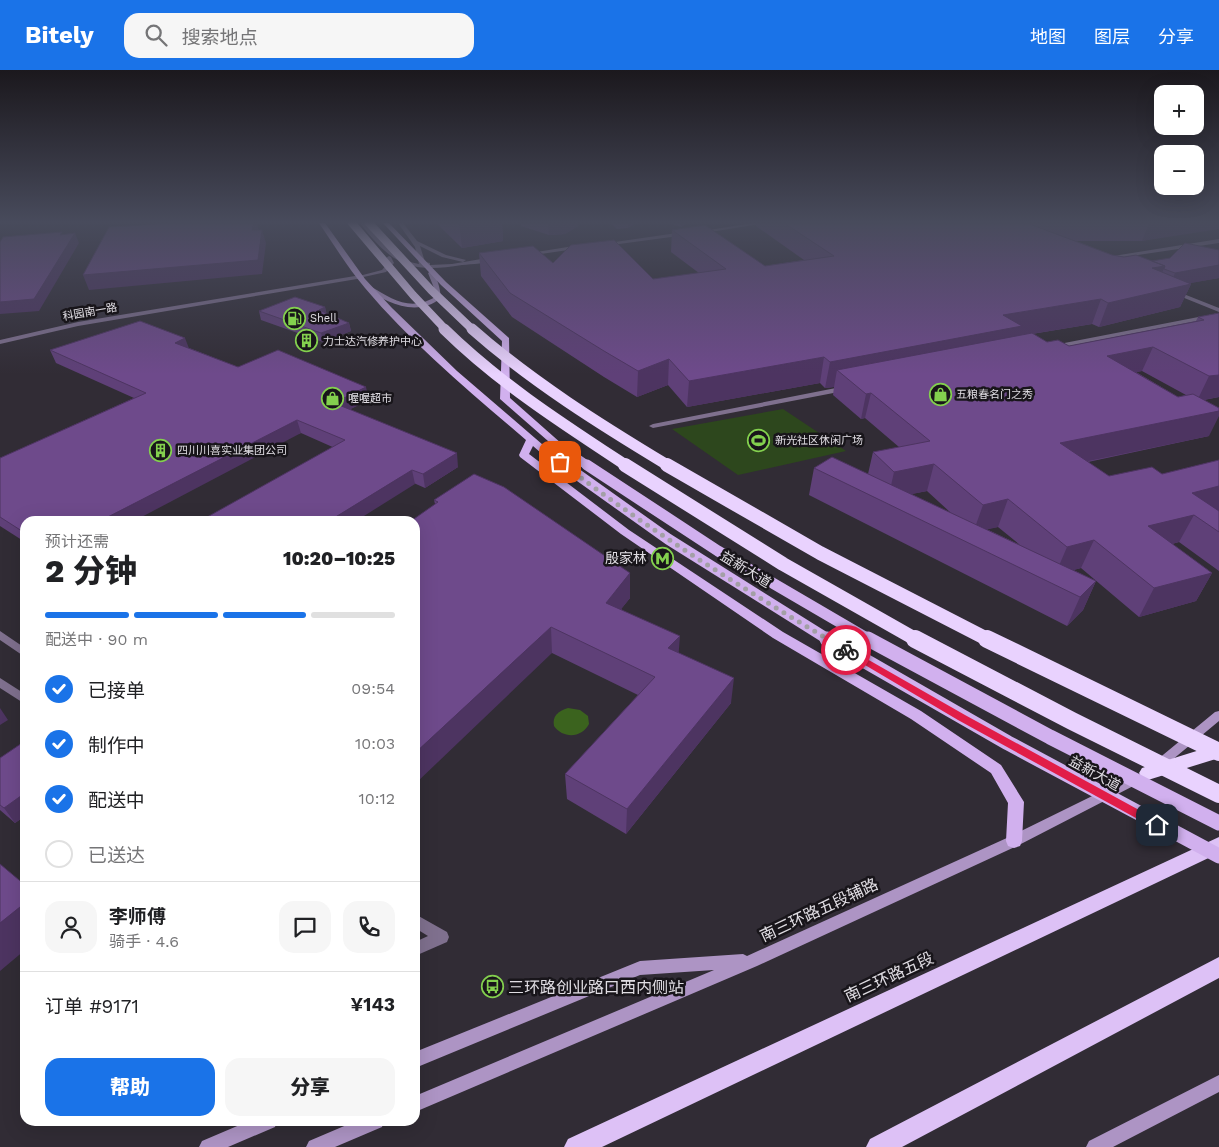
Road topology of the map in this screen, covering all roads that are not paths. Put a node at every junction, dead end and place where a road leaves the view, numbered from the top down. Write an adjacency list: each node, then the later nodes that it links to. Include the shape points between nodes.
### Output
1 (358, 273): 8 (main road, 益新大道)
2 (375, 273): 8 (street, 科园南一路)
3 (396, 273): 26 (highway, bridge, via 445,329 480,362 536,405 683,503 907,634 1078,725)
4 (416, 273): 24 (highway, bridge, via 498,351 568,402 789,537 890,591)
5 (429, 273): 10 (main road, via 438,298 420,307 402,306)
6 (432, 273): 9 (main road, 益新大道)
7 (443, 273): 9 (street)
8 (361, 277): 10 (main road, 益新大道); 14 (street, 科园南一路, via 78,324)
9 (445, 285): 27 (main road, 益新大道, bridge, via 506,340 505,399 560,446 658,513 832,618 1052,740)
10 (368, 287): 18 (main road, 益新大道, via 451,371)
11 (1164, 288): 12 (street)
12 (1219, 310)
13 (1219, 315): 15 (street)
14 (0, 342)
15 (1047, 349)
16 (854, 387): 17 (street)
17 (653, 426)
18 (531, 440): 28 (main road, via 524,455 625,532 778,635 916,715 996,769 1016,802); 30 (main road, 益新大道, bridge, via 618,505 810,629 962,718)
19 (0, 635): 20 (street)
20 (20, 649)
21 (0, 682): 22 (street)
22 (20, 696)
23 (1219, 715): 25 (main road, 南三环路五段辅路)
24 (1219, 751): 25 (highway)
25 (1148, 773): 28 (main road, 南三环路五段辅路)
26 (1219, 794)
27 (1219, 823)
28 (1014, 841): 33 (main road, 南三环路五段辅路)
29 (1219, 845): 42 (highway, 南三环路五段)
30 (1219, 856)
31 (420, 923): 32 (street, via 442,937)
32 (420, 947)
33 (752, 961): 35 (main road, via 640,968); 37 (main road, 南三环路五段辅路)
34 (1219, 967): 43 (highway)
35 (420, 1058)
36 (1219, 1083): 44 (main road)
37 (420, 1102)
38 (257, 1126): 40 (main road)
39 (364, 1126): 41 (main road)
40 (208, 1147)
41 (315, 1147)
42 (576, 1147)
43 (878, 1147)
44 (1095, 1147)

